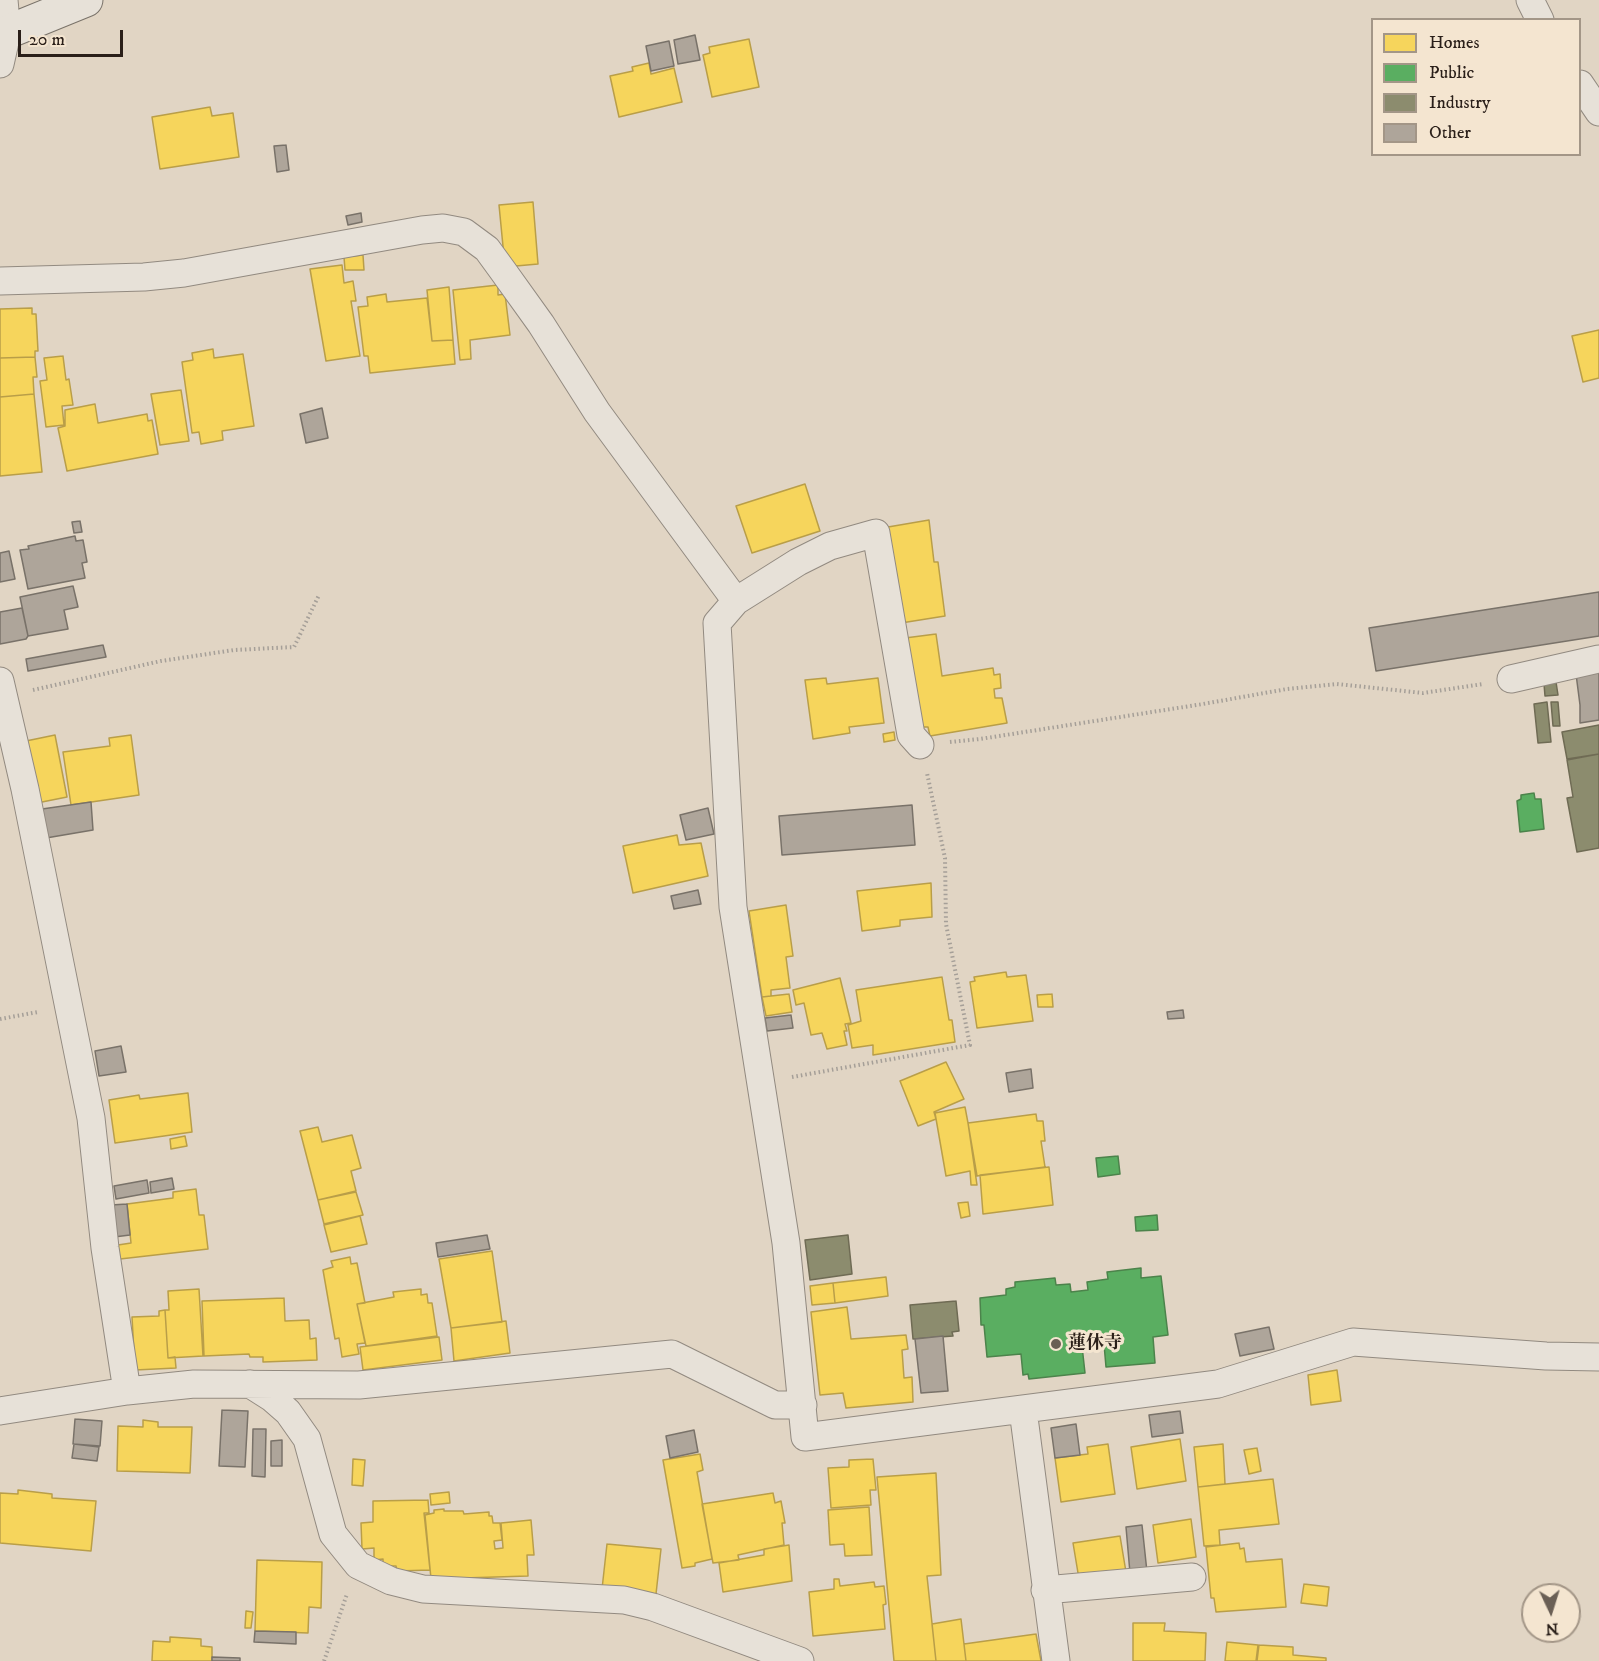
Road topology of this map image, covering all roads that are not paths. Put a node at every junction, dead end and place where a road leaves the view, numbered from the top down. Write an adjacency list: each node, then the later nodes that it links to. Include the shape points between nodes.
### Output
1 (4, 0): 5 (street)
2 (86, 0): 5 (main road)
3 (1530, 0): 4 (street)
4 (1539, 18)
5 (2, 44)
6 (1581, 85): 7 (street)
7 (1599, 112)
8 (0, 281): 9 (street, via 184,273 422,230 464,232 498,263 597,412)
9 (736, 602): 13 (street, via 798,561 830,546 876,533 911,735); 17 (street, via 717,623 733,907 786,1243)
10 (1599, 659): 11 (street)
11 (1511, 679)
12 (2, 689): 16 (street, via 91,1119 105,1248)
13 (920, 745)
14 (1599, 1357): 18 (street, via 1353,1342 1218,1384)
15 (250, 1384): 16 (street); 17 (street, via 359,1385 672,1354 775,1405); 22 (street, via 288,1412 307,1439 333,1534 358,1565 391,1581 423,1589 624,1600)
16 (127, 1390): 19 (street)
17 (803, 1405): 18 (street, via 805,1437)
18 (1023, 1410): 21 (street)
19 (0, 1411)
20 (1192, 1576): 21 (street)
21 (1045, 1590): 23 (street)
22 (800, 1661)
23 (1056, 1661)

